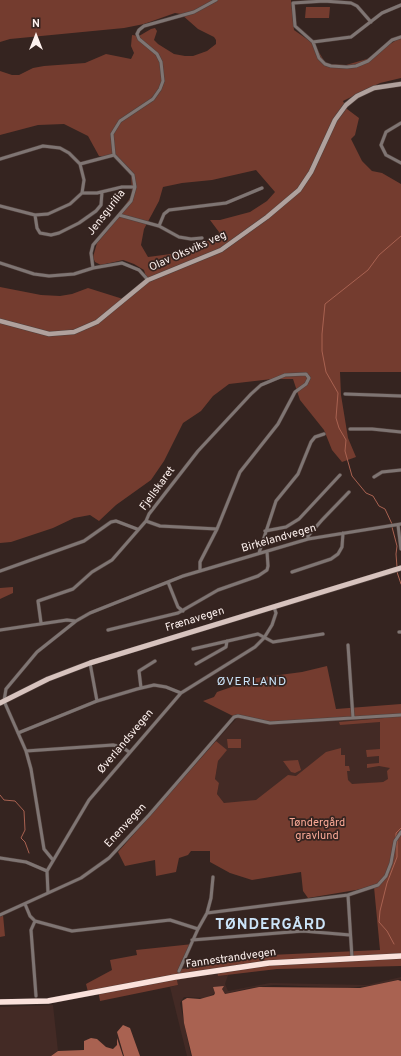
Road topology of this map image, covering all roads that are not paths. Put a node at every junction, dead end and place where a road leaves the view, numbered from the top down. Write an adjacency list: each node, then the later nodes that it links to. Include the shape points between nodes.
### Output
1 (216, 0): 8 (street, via 194,12 144,26 139,30 139,39 157,54 161,62 163,80 153,99 115,127 112,134)
2 (401, 5): 3 (street, via 391,8)
3 (371, 22): 5 (street, via 351,37); 5 (street, via 352,3 293,3 295,26)
4 (401, 37): 5 (street, via 392,40 368,61 347,67 325,64 319,58)
5 (313, 42)
6 (401, 84): 23 (street, Olav Oksviks veg, via 374,88 346,105 335,120 305,182 278,209 221,250)
7 (401, 123): 10 (street, via 386,132 381,145 386,155)
8 (114, 155): 11 (street); 12 (street, Jensgurilia, via 133,175)
9 (0, 159): 11 (street, via 44,146 54,146 69,153)
10 (401, 163)
11 (80, 164): 15 (street, via 84,180)
12 (135, 187): 14 (street); 18 (street, Jensgurilia, via 131,201)
13 (262, 188): 19 (street, via 226,203 169,210 164,214)
14 (102, 192): 15 (street); 17 (street, via 101,205 96,211 60,233 50,236 40,233)
15 (82, 193): 17 (street, via 70,204 48,214)
16 (0, 206): 17 (street)
17 (35, 215)
18 (119, 215): 19 (street); 22 (street, Jensgurilia, via 93,245 91,254)
19 (159, 226): 20 (street, via 179,237)
20 (202, 238)
21 (0, 263): 22 (street, via 48,276 74,274)
22 (94, 268): 23 (street, via 128,264 139,270)
23 (148, 280): 24 (street, Olav Oksviks veg, via 96,322 74,332 49,334)
24 (0, 321)
25 (345, 394): 26 (street)
26 (401, 396)
27 (350, 429): 28 (street)
28 (401, 432)
29 (324, 434): 38 (street, via 315,437 311,442 298,474 276,501)
30 (401, 470): 32 (street, via 382,472)
31 (340, 475): 38 (street, via 299,519 286,527)
32 (374, 477)
33 (349, 492): 40 (street)
34 (146, 521): 36 (street, Fjellskaret); 37 (street, via 160,526); 37 (street, Fjellskaret, via 198,451 260,385 285,374 306,374 309,378 306,384 295,392 278,424 240,472)
35 (399, 525): 39 (street, Birkelandvegen); 41 (street, Birkelandvegen)
36 (137, 529): 46 (street, via 116,521 111,522 84,542); 52 (street, Fjellskaret, via 112,560 92,572 79,585 60,595 40,600 38,603)
37 (217, 529): 45 (street, via 200,562)
38 (265, 531): 43 (street)
39 (343, 533): 40 (street, Birkelandvegen); 47 (street, via 342,547 338,554 331,559)
40 (308, 539): 42 (street, Birkelandvegen)
41 (401, 549)
42 (267, 551): 43 (street, Birkelandvegen); 50 (street, via 268,566 263,573 218,590)
43 (259, 553): 45 (street, Birkelandvegen)
44 (401, 568): 49 (main road, Frænavegen)
45 (200, 570): 48 (street, Birkelandvegen)
46 (0, 571)
47 (292, 572)
48 (168, 582): 50 (street, via 178,607); 51 (street, Birkelandvegen, via 105,606)
49 (274, 607): 56 (street, Øverlandsvegen, via 276,613); 61 (main road, Frænavegen)
50 (183, 611): 54 (street)
51 (76, 621): 52 (street); 66 (street, Birkelandvegen, via 37,652 20,670 6,689)
52 (42, 623): 53 (street)
53 (0, 630)
54 (108, 630)
55 (323, 634): 56 (street, via 277,642)
56 (264, 638): 57 (street, via 258,634); 64 (street, Øverlandsvegen, via 255,647)
57 (227, 641): 59 (street); 62 (street, via 226,647)
58 (348, 645): 68 (street)
59 (193, 649)
60 (155, 661): 63 (street, via 139,671)
61 (90, 663): 65 (street); 66 (main road, Frænavegen, via 54,676)
62 (196, 664)
63 (141, 688): 64 (street, via 154,685); 65 (street)
64 (181, 693): 71 (street, Øverlandsvegen)
65 (97, 701): 69 (street)
66 (2, 702): 69 (street)
67 (401, 715): 68 (street)
68 (353, 718): 77 (street, Enenvegen, via 270,723 234,717 116,851 89,873)
69 (18, 733): 70 (street)
70 (26, 751): 71 (street, via 113,745); 74 (street, via 44,849)
71 (129, 752): 74 (street, Øverlandsvegen, via 89,800)
72 (401, 832): 78 (street, via 395,841 386,876 378,885)
73 (0, 858): 75 (street, via 26,862)
74 (53, 860): 75 (street, Øverlandsvegen)
75 (47, 870): 77 (street)
76 (213, 877): 80 (street, via 212,898)
77 (48, 894): 79 (street, Enenvegen)
78 (348, 895): 80 (street); 84 (street)
79 (25, 904): 81 (street, Enenvegen); 82 (street)
80 (207, 913): 83 (street)
81 (0, 915)
82 (36, 922): 83 (street, via 72,931 170,920); 89 (street, via 31,930)
83 (198, 928): 85 (street)
84 (350, 935): 85 (street, via 304,931); 87 (street)
85 (192, 940): 88 (street)
86 (401, 956): 87 (highway, Fannestrandvegen)
87 (352, 958): 91 (highway, Fannestrandvegen, via 230,968)
88 (179, 971)
89 (36, 996)
90 (0, 998): 91 (highway, Fannestrandvegen)
91 (66, 998): 92 (highway, Fannestrandvegen)
92 (0, 1002)

